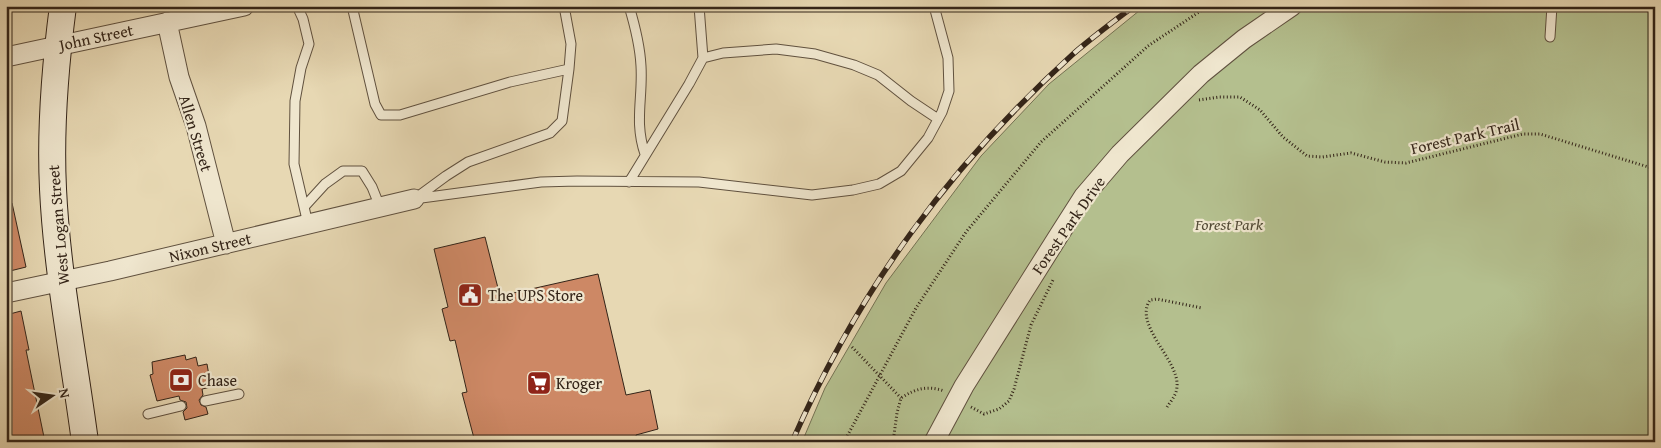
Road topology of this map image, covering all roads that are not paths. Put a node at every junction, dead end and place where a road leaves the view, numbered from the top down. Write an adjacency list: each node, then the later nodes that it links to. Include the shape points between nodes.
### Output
1 (63, 6): 13 (street, West Logan Street)
2 (244, 6): 11 (street, John Street)
3 (297, 6): 22 (lane, via 309,44 295,101 294,164)
4 (352, 6): 16 (lane, via 375,104 381,115 400,115 510,82)
5 (564, 6): 16 (lane, via 571,44)
6 (629, 6): 18 (lane, via 637,33 641,67 640,138)
7 (699, 6): 15 (lane)
8 (934, 6): 17 (lane, via 948,58 949,91)
9 (1292, 6): 31 (street, Forest Park Drive, via 1201,74 1120,154 1084,196 957,399)
10 (1552, 6): 12 (lane)
11 (167, 22): 13 (street, John Street); 23 (street, Allen Street, via 179,77 196,126)
12 (1550, 37)
13 (58, 45): 14 (street, John Street); 24 (street, West Logan Street, via 52,145)
14 (6, 57)
15 (703, 58): 17 (lane, via 723,53 776,49 854,64 878,75); 18 (lane)
16 (569, 69): 20 (lane, via 562,121 550,133 468,162)
17 (938, 119): 19 (lane, via 928,138 901,172 879,184 853,190 812,195 699,182)
18 (645, 154): 19 (lane)
19 (629, 182): 20 (lane, via 541,182)
20 (414, 199): 21 (street, Nixon Street)
21 (380, 207): 22 (street, Nixon Street); 22 (lane, via 362,171 343,171 325,184)
22 (306, 215): 23 (street, Nixon Street)
23 (226, 244): 24 (street, Nixon Street)
24 (62, 281): 25 (street, Nixon Street); 30 (street, West Logan Street)
25 (6, 293)
26 (239, 394): 27 (lane)
27 (205, 401)
28 (181, 406): 29 (lane)
29 (148, 414)
30 (86, 442)
31 (934, 442)

